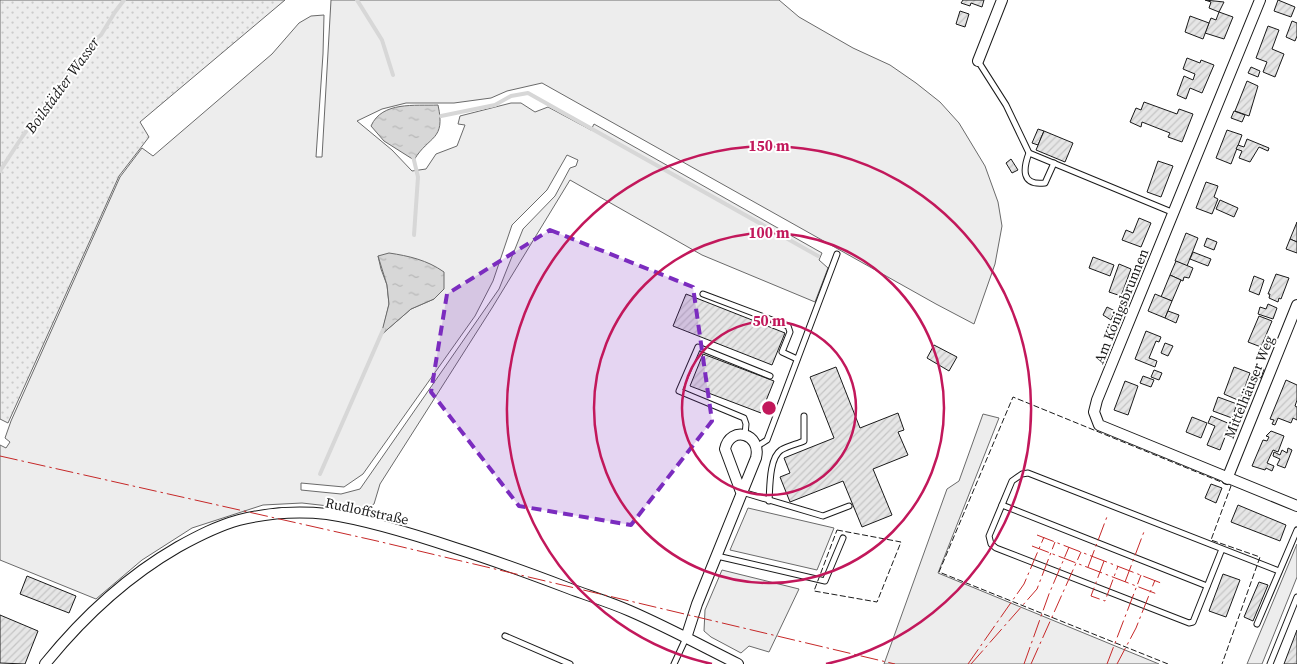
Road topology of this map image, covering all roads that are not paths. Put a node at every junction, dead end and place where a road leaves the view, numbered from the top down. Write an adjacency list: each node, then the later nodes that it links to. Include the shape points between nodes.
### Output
1 (1002, 0): 3 (street)
2 (1260, 0): 6 (street, Am Königsbrunnen)
3 (978, 61): 4 (lane, via 1006,105)
4 (1029, 152): 5 (lane); 5 (lane, via 1024,168 1029,180 1036,184 1045,183)
5 (1054, 163): 6 (lane)
6 (1174, 213): 15 (street, Am Königsbrunnen, via 1094,412 1099,425)
7 (837, 254): 10 (lane)
8 (703, 294): 10 (lane, via 788,326 790,332 782,352)
9 (1297, 305): 15 (street, Mittelhäuser Weg)
10 (797, 359): 14 (lane, via 767,440)
11 (770, 376): 13 (lane, via 698,347 680,392 744,418)
12 (804, 416): 17 (lane, via 804,441 776,454)
13 (745, 435): 14 (street); 16 (street, via 733,436 725,449)
14 (756, 447): 16 (street, via 756,458)
15 (1227, 479): 20 (street, Am Königsbrunnen)
16 (741, 492): 17 (lane); 24 (street)
17 (769, 501): 19 (lane, via 823,516)
18 (1002, 505): 23 (lane, via 1012,481 1028,473); 26 (lane); 26 (lane, via 989,536 996,548 1189,623 1193,622)
19 (849, 506)
20 (1297, 506)
21 (1297, 530): 25 (lane)
22 (843, 538): 24 (lane, via 825,581)
23 (1222, 549): 25 (lane); 26 (lane)
24 (716, 556): 30 (street)
25 (1279, 571): 28 (lane)
26 (1207, 586)
27 (1297, 596): 35 (lane)
28 (1257, 624)
29 (505, 636): 32 (lane)
30 (686, 638): 31 (street, Rudloffstraße, via 629,611 426,538 328,514 285,514 219,527 164,556 129,579 100,604); 33 (lane); 34 (street, Rudloffstraße)
31 (45, 664)
32 (570, 664)
33 (674, 664)
34 (738, 664)
35 (1270, 664)

